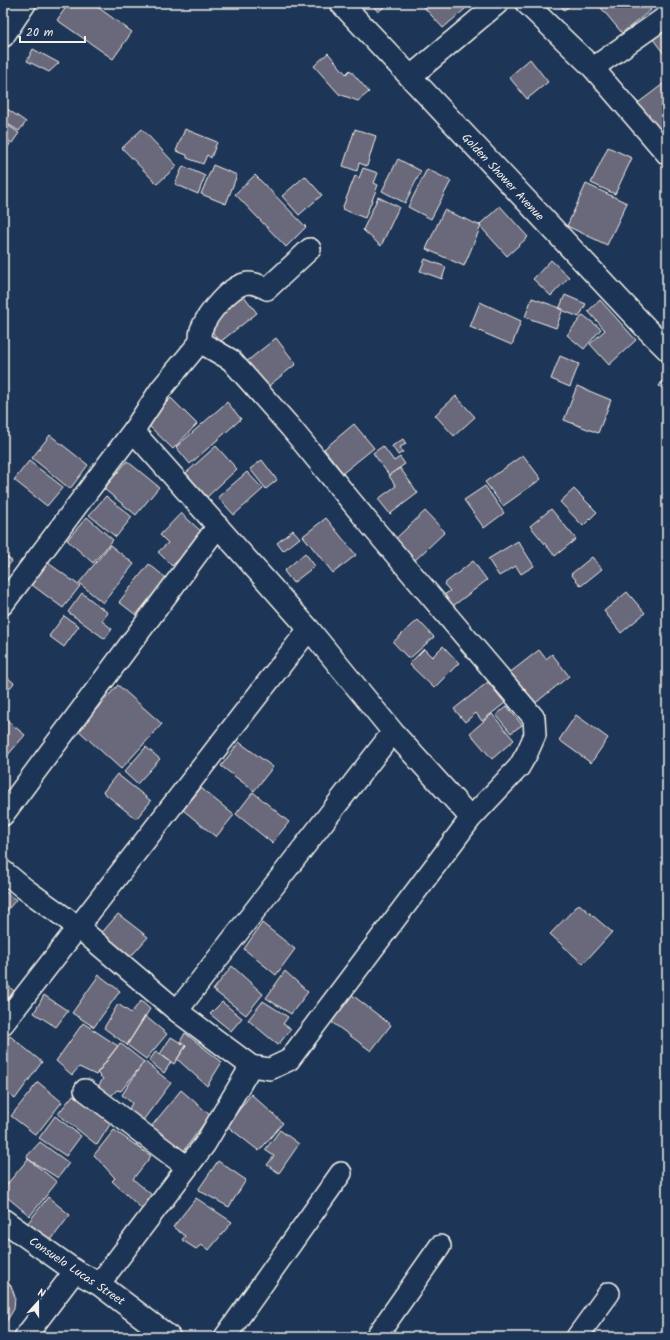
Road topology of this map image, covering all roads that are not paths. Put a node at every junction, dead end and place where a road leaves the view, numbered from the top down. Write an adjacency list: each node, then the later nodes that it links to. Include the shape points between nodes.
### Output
1 (25, 3): 6 (street)
2 (340, 3): 8 (street, Golden Shower Avenue)
3 (498, 3): 8 (street)
4 (526, 3): 7 (street)
5 (667, 16): 7 (street)
6 (3, 36)
7 (593, 68): 9 (street)
8 (410, 78): 12 (street, Golden Shower Avenue)
9 (667, 154)
10 (310, 249): 11 (street, via 267,289 258,284 248,283 225,296 205,321)
11 (200, 342): 13 (street, via 161,389); 19 (street, via 231,360 534,718 535,735 519,767)
12 (667, 349)
13 (133, 431): 14 (street); 15 (street)
14 (218, 526): 16 (street); 18 (street)
15 (3, 604)
16 (309, 629): 17 (street); 21 (street)
17 (393, 732): 19 (street); 22 (street)
18 (3, 815)
19 (471, 818): 24 (street, via 288,1060 270,1069)
20 (3, 871): 21 (street)
21 (78, 927): 22 (street); 23 (street)
22 (177, 1011): 24 (street)
23 (3, 1024)
24 (250, 1066): 26 (street, via 205,1144)
25 (85, 1090): 26 (street)
26 (187, 1166): 31 (street)
27 (340, 1173): 35 (street)
28 (3, 1220): 30 (street, Consuelo Lucas Street)
29 (440, 1246): 36 (street)
30 (75, 1271): 31 (street, Consuelo Lucas Street); 33 (street)
31 (99, 1284): 34 (street, Consuelo Lucas Street)
32 (609, 1293): 37 (street)
33 (25, 1337)
34 (169, 1337)
35 (225, 1337)
36 (376, 1337)
37 (577, 1337)

